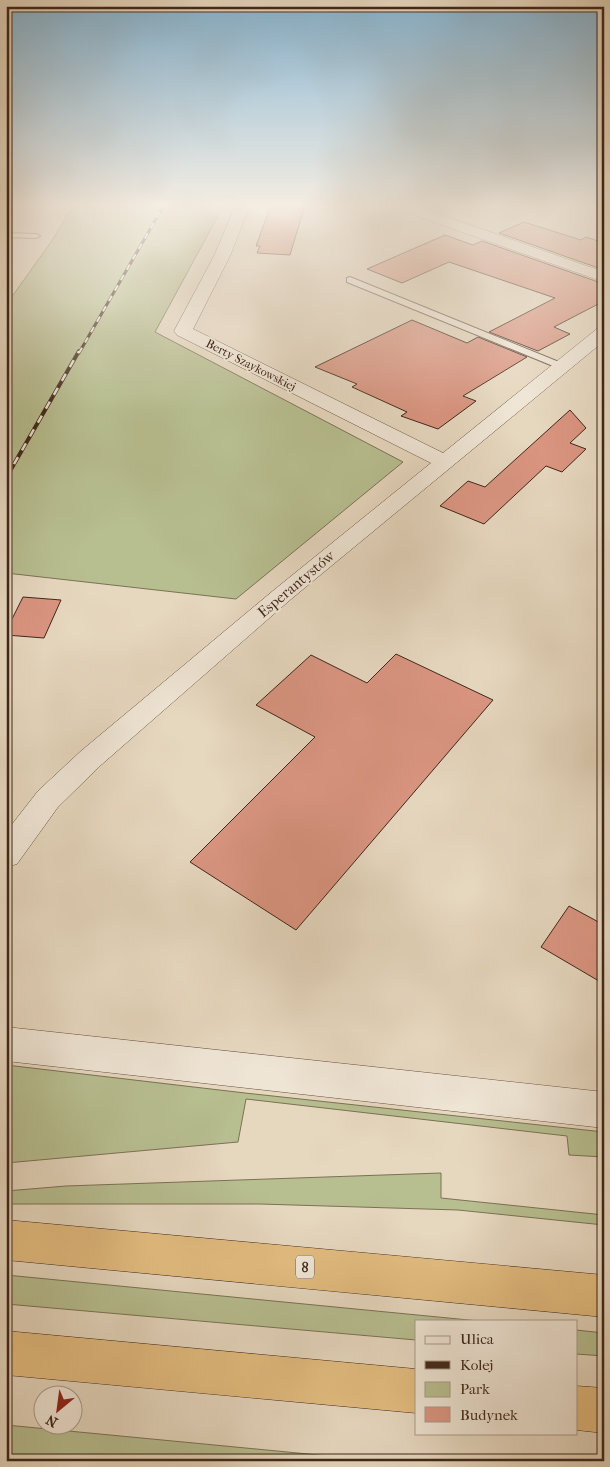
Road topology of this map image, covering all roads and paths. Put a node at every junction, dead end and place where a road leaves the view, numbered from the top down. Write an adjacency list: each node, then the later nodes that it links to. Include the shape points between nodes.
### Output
1 (213, 273): 5 (street, Berty Szaykowskiej, via 183,331)
2 (350, 280): 4 (lane)
3 (604, 332): 4 (street, Esperantystów)
4 (562, 366): 5 (street, Esperantystów)
5 (445, 462): 6 (street, Esperantystów, via 275,601 92,758 48,799)
6 (6, 855)
7 (6, 1044): 8 (street)
8 (604, 1110)
9 (6, 1240): 10 (highway, 8)
10 (604, 1296)
11 (6, 1353): 12 (highway)
12 (415, 1390)
13 (578, 1408): 14 (highway)
14 (604, 1411)

